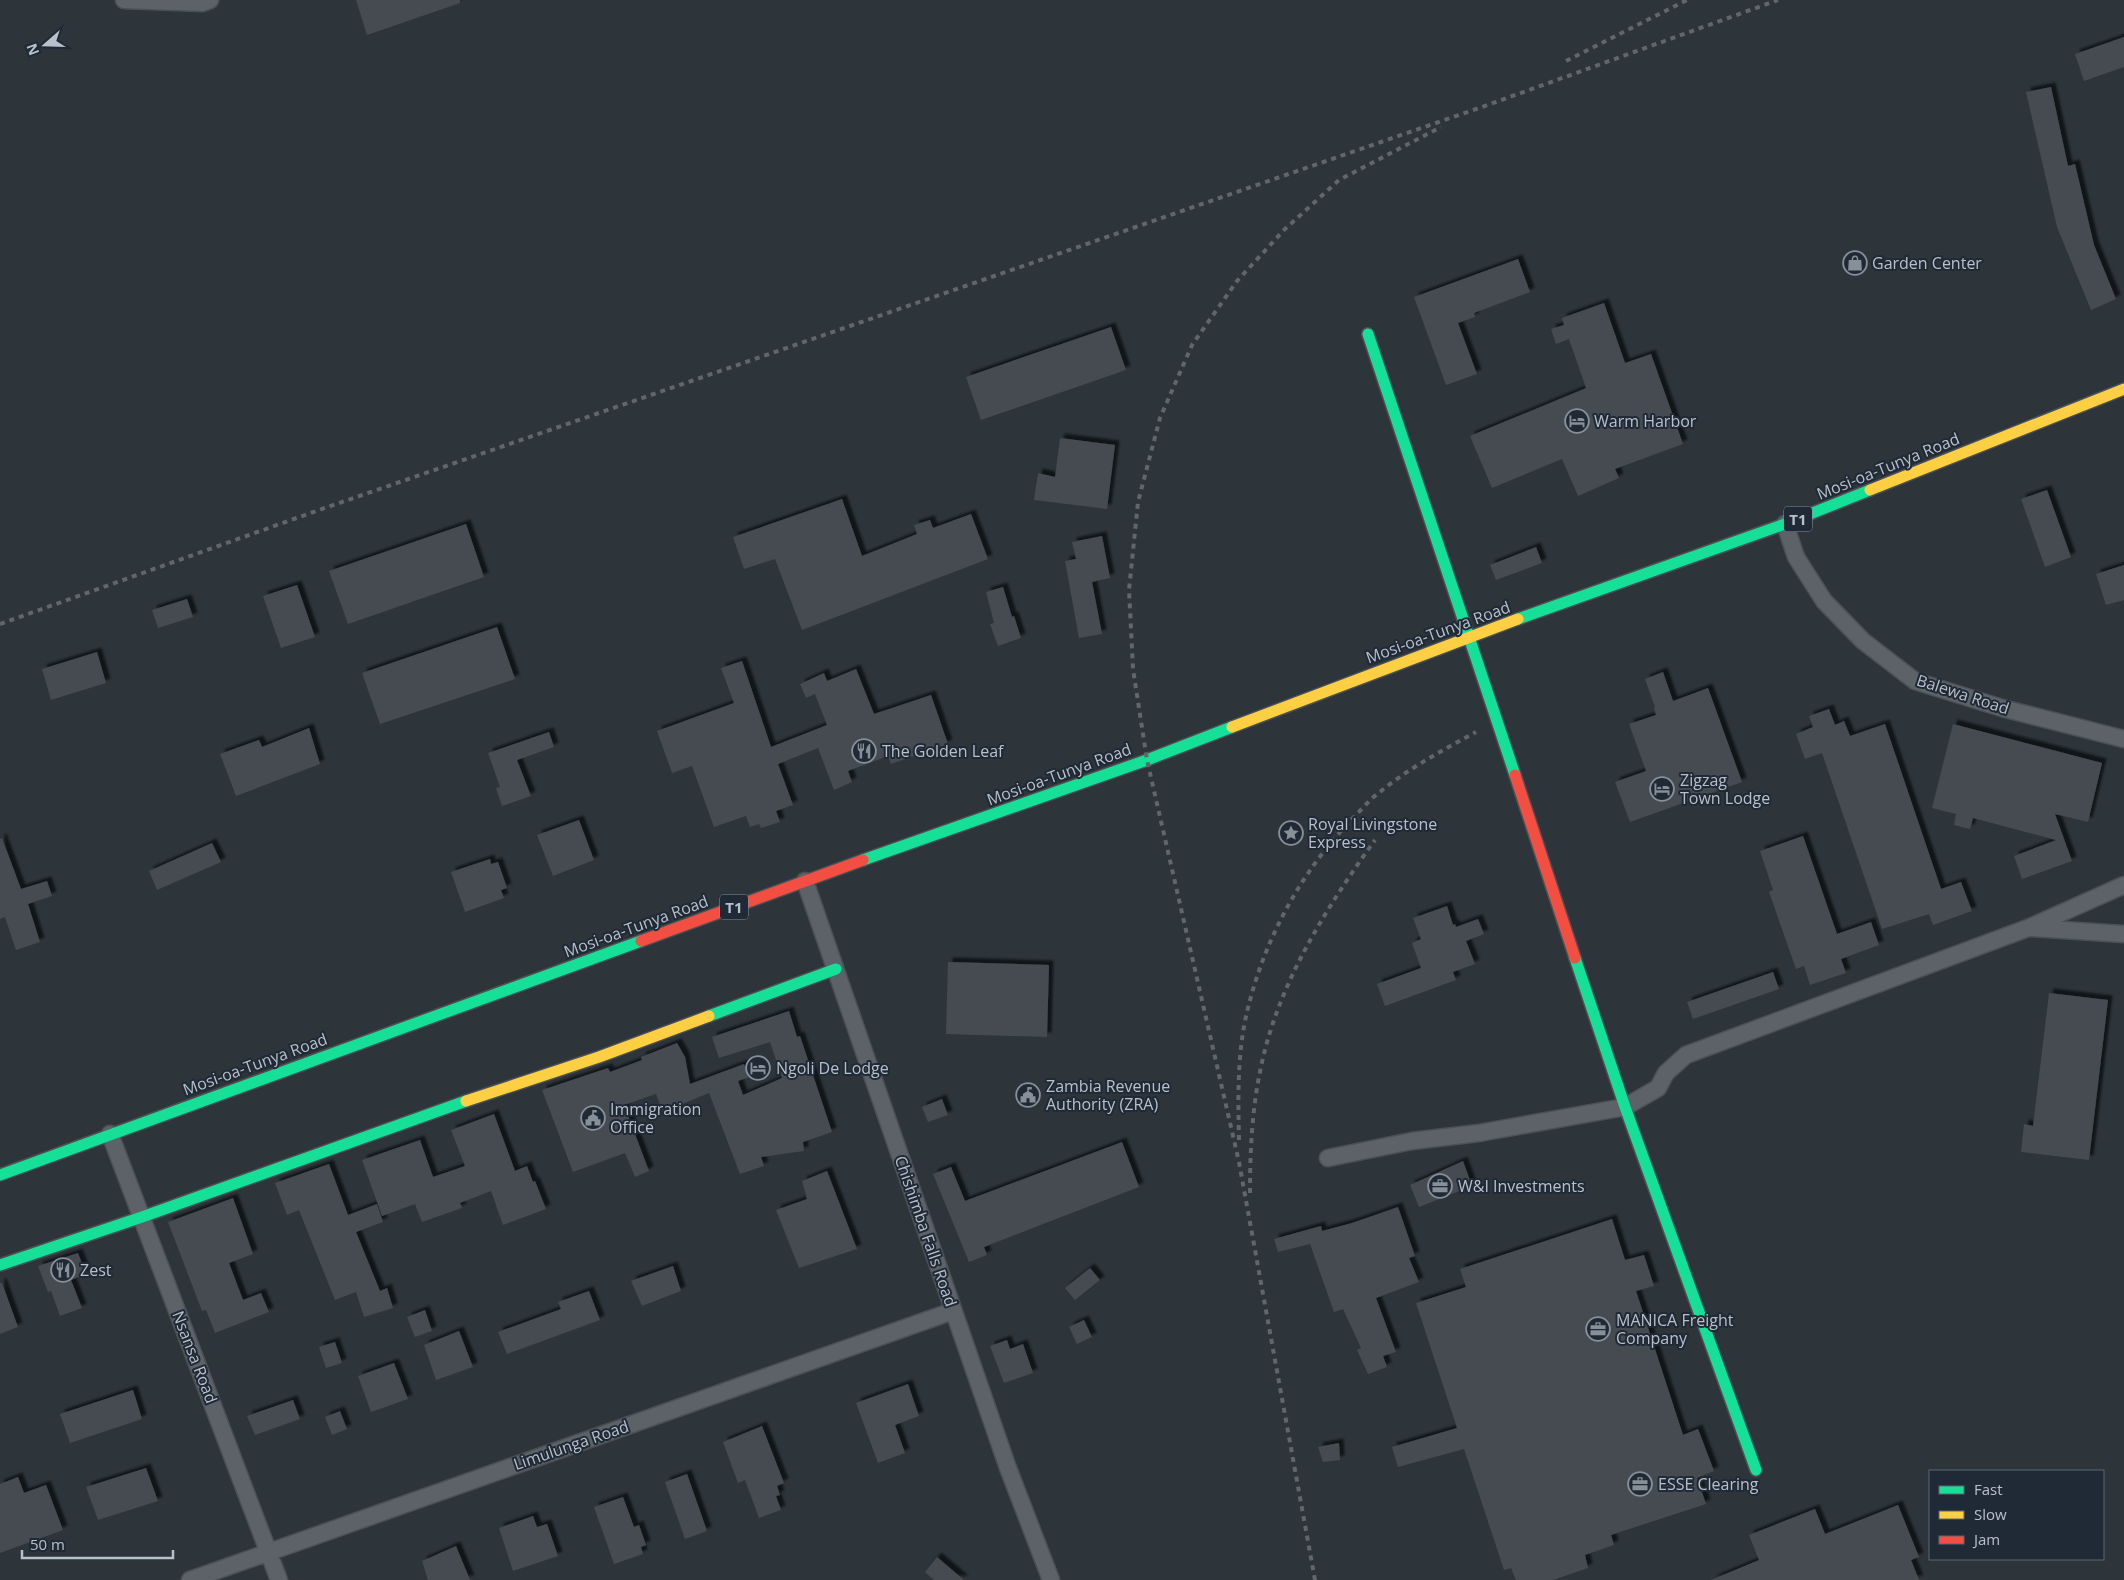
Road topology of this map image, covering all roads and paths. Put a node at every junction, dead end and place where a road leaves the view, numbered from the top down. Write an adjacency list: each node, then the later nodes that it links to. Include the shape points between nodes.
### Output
1 (124, 0): 2 (street, via 202,3)
2 (210, 0)
3 (1368, 334): 6 (main road)
4 (2124, 389): 5 (main road, Mosi-oa-Tunya Road / T1)
5 (1784, 524): 6 (main road, Mosi-oa-Tunya Road / T1); 7 (street, Balewa Road, via 1796,556 1824,601 1863,641 1915,681 2002,708)
6 (1468, 638): 8 (main road, Mosi-oa-Tunya Road / T1, via 1147,760); 13 (main road)
7 (2124, 739)
8 (805, 881): 12 (street, Chishimba Falls Road); 14 (main road, Mosi-oa-Tunya Road / T1)
9 (2124, 885): 10 (street)
10 (2028, 928): 11 (street); 13 (street, via 1686,1055 1666,1073 1658,1088)
11 (2124, 934)
12 (836, 969): 17 (main road, via 599,1057 462,1102); 19 (street, Chishimba Falls Road)
13 (1625, 1107): 15 (street, via 1479,1133 1412,1141); 20 (main road)
14 (110, 1134): 16 (main road, Mosi-oa-Tunya Road / T1); 17 (street, Nsansa Road)
15 (1328, 1158)
16 (0, 1175)
17 (142, 1217): 18 (main road); 21 (street, Nsansa Road)
18 (0, 1265)
19 (953, 1311): 21 (street, Limulunga Road); 24 (street, Chishimba Falls Road)
20 (1756, 1470)
21 (269, 1551): 22 (street, Limulunga Road); 23 (street, Nsansa Road)
22 (190, 1580)
23 (279, 1580)
24 (1050, 1580)

